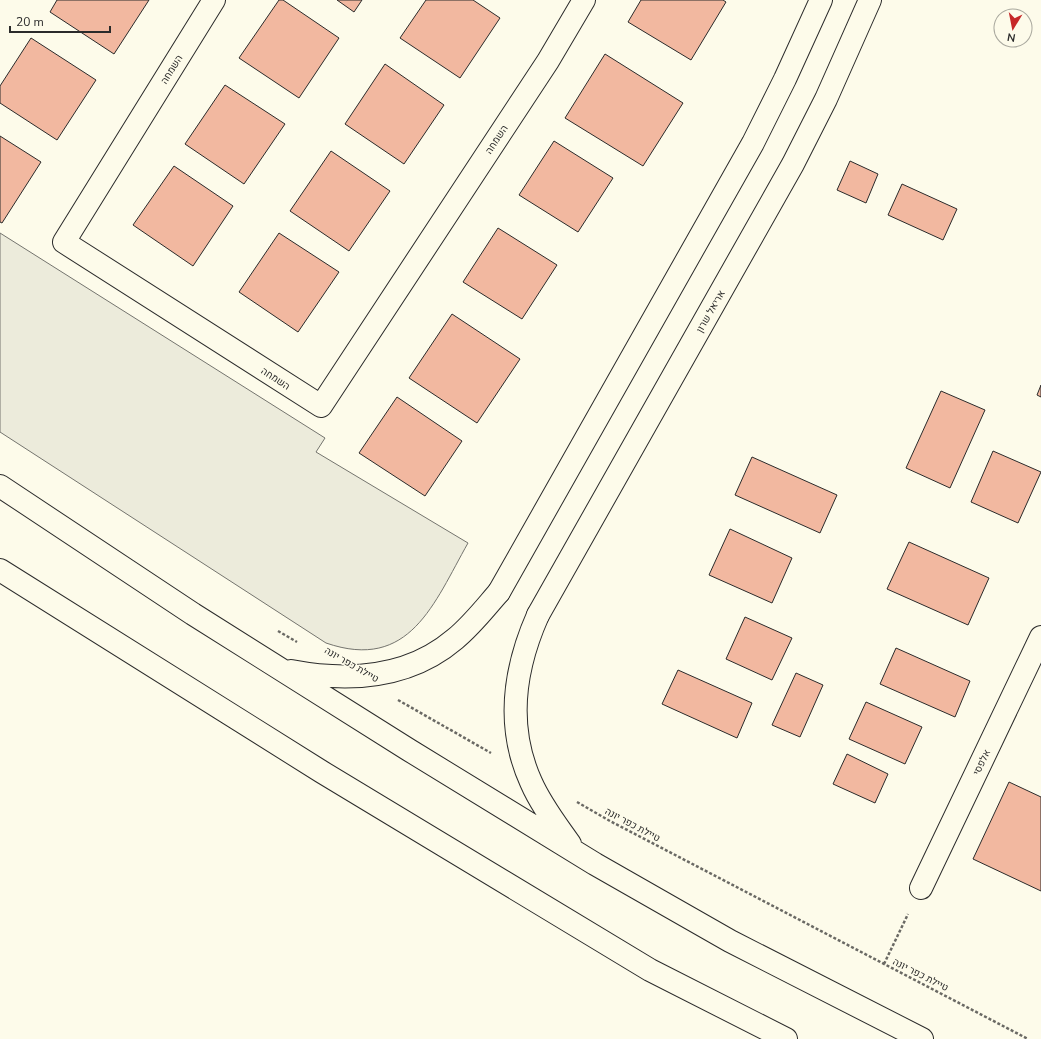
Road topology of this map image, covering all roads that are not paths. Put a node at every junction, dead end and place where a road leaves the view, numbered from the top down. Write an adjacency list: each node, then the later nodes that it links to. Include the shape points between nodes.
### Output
1 (214, 0): 2 (main road, השמחה, via 64,242 321,406 543,68)
2 (584, 0)
3 (821, 0): 8 (main road, via 786,79 753,143 499,592 455,639 411,666 388,673 358,677 314,675)
4 (870, 0): 9 (main road, אריאל שרון, via 830,92 793,164 538,615 527,639 516,686 517,734 528,774 544,807)
5 (0, 486): 8 (main road, via 193,614)
6 (0, 570): 11 (main road, via 322,772 650,970)
7 (1041, 637): 10 (main road, אלפסי)
8 (280, 668): 9 (main road)
9 (576, 851): 12 (main road, via 730,941)
10 (921, 888)
11 (786, 1039)
12 (922, 1039)

